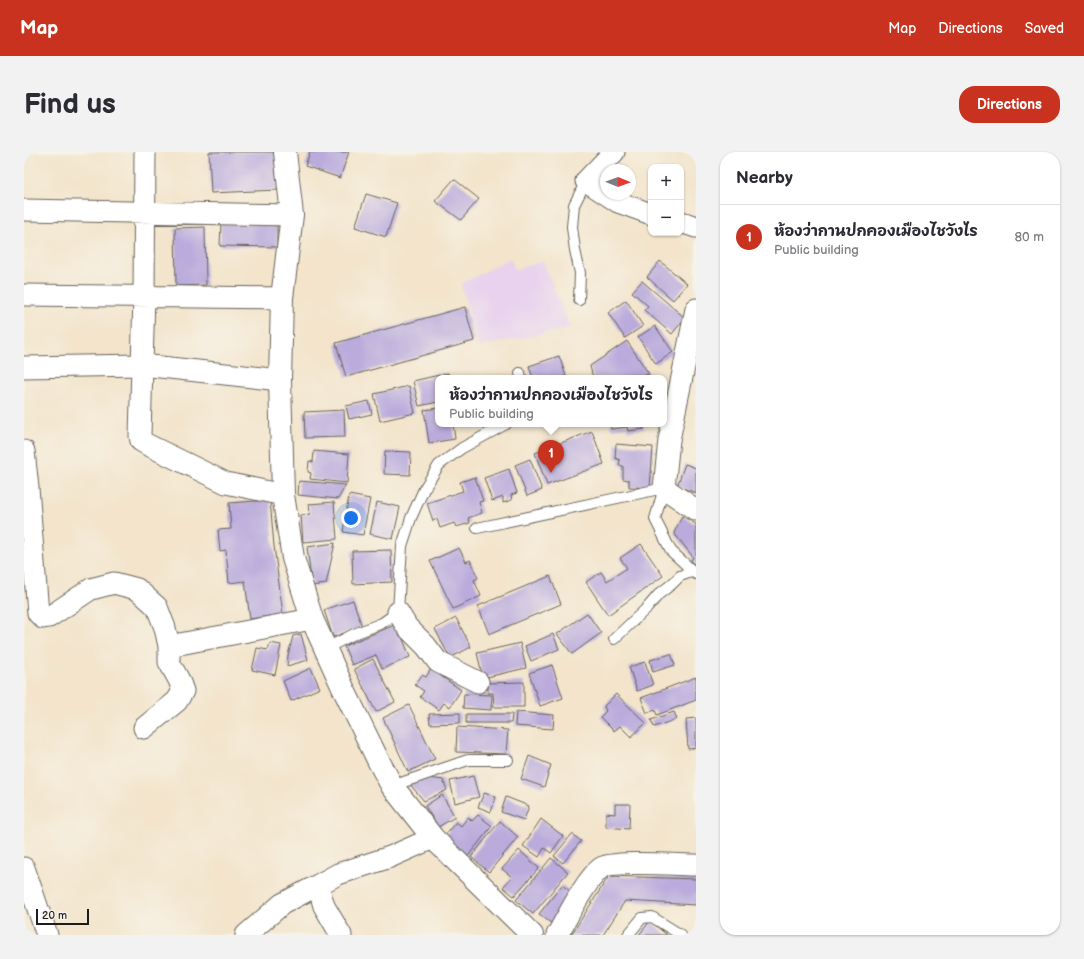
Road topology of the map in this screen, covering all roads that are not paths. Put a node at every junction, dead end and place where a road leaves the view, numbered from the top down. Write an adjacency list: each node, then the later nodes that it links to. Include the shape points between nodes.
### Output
1 (145, 152): 6 (street)
2 (285, 152): 8 (street)
3 (614, 152): 4 (street)
4 (586, 181): 7 (street, via 618,202); 14 (lane, via 574,205 572,227 580,273)
5 (24, 210): 6 (street)
6 (144, 212): 8 (street); 12 (street)
7 (648, 213)
8 (292, 215): 13 (street)
9 (684, 223): 10 (street)
10 (696, 226)
11 (24, 295): 12 (street)
12 (144, 296): 13 (street); 16 (street)
13 (282, 298): 18 (street)
14 (579, 300)
15 (696, 309): 21 (street, via 669,440)
16 (142, 365): 17 (street); 18 (street); 22 (street, via 141,441 226,483)
17 (24, 367)
18 (280, 380): 22 (street)
19 (500, 427): 26 (lane, via 462,448 439,465 424,489 402,546)
20 (24, 451): 29 (street, via 38,614 43,618 49,617 91,590 114,583 138,589 157,606)
21 (664, 488): 23 (street); 24 (lane); 25 (lane, via 655,519 671,551)
22 (282, 495): 27 (street, via 293,558)
23 (696, 510)
24 (477, 528)
25 (695, 573): 28 (lane, via 680,576)
26 (398, 612): 30 (lane); 31 (street, via 407,627 438,662)
27 (312, 618): 29 (street); 30 (street)
28 (614, 640)
29 (169, 646): 32 (street, via 169,662 183,691 177,701)
30 (325, 649): 34 (street)
31 (478, 682)
32 (144, 728)
33 (508, 760): 34 (lane, via 468,760)
34 (392, 786): 35 (street)
35 (432, 838): 38 (street, via 390,857 338,874); 42 (street)
36 (696, 865): 43 (street, via 636,863 602,868 591,879)
37 (24, 868): 39 (street)
38 (318, 885): 40 (street, via 282,904); 41 (street, via 324,906)
39 (47, 935)
40 (246, 935)
41 (341, 935)
42 (532, 935)
43 (557, 935)
44 (628, 935): 45 (lane, via 642,918 652,917)
45 (681, 935)

